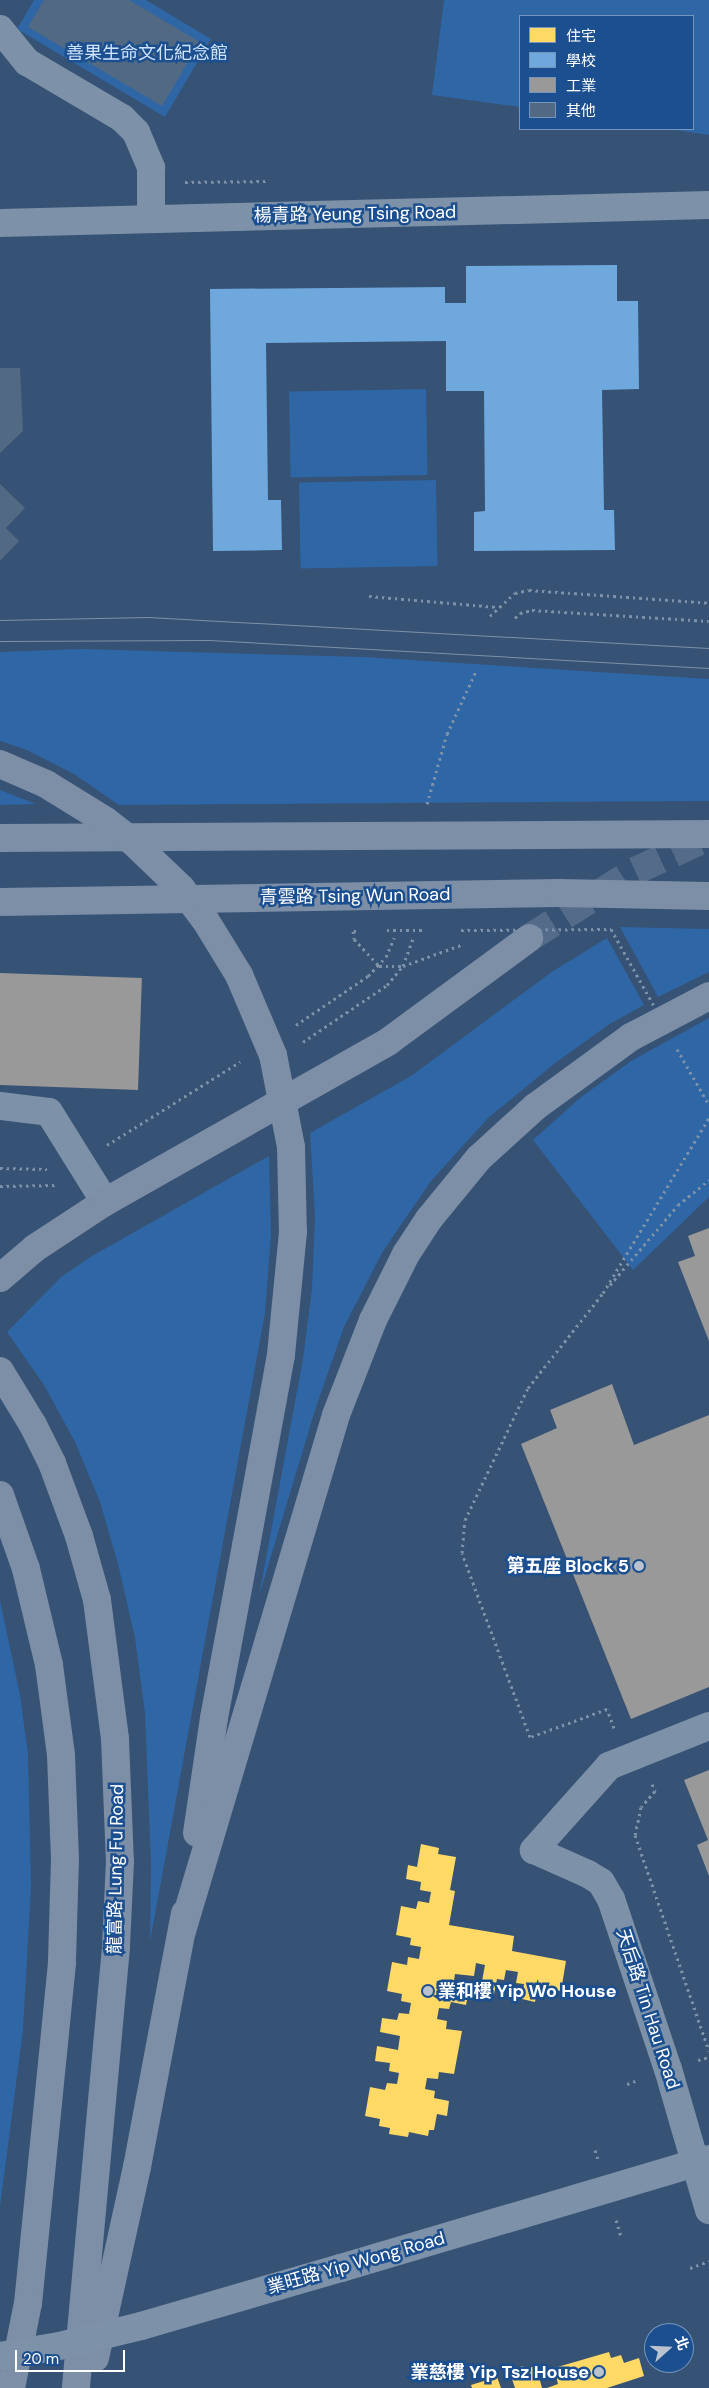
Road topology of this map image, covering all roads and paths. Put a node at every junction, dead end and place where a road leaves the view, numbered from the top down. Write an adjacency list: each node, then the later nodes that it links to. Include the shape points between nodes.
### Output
1 (0, 29): 3 (street, via 27,62 122,118 136,132 151,168)
2 (709, 204): 3 (street, 楊青路 Yeung Tsing Road)
3 (151, 219): 4 (street, 楊青路 Yeung Tsing Road)
4 (0, 223)
5 (369, 596): 7 (path)
6 (709, 603): 7 (path, via 529,590 516,593)
7 (497, 607): 8 (path)
8 (490, 616)
9 (515, 618): 10 (path, via 532,610)
10 (709, 621)
11 (476, 672): 13 (path, via 447,734)
12 (0, 764): 47 (main road, bridge, via 46,784 106,821 132,841 180,888 218,939 246,988 273,1055 281,1087 293,1184 289,1291 281,1355 214,1718)
13 (425, 812)
14 (709, 834): 15 (main road)
15 (0, 838)
16 (709, 896): 17 (main road, 青雲路 Tsing Wun Road, via 559,893)
17 (0, 902)
18 (387, 930): 19 (path, bridge)
19 (426, 930)
20 (460, 930): 29 (path, bridge, via 611,929)
21 (354, 931): 26 (path, via 354,939)
22 (394, 938): 26 (path)
23 (413, 938): 27 (path)
24 (528, 938): 40 (main road, via 388,1041)
25 (456, 945): 27 (path)
26 (379, 966): 27 (path); 30 (path)
27 (403, 966): 32 (path, via 370,998)
28 (709, 996): 47 (main road, via 631,1037 534,1107 479,1158 429,1219 406,1254 372,1320 336,1414)
29 (654, 1006)
30 (294, 1027)
31 (673, 1041): 34 (path)
32 (299, 1044)
33 (242, 1060): 37 (path)
34 (709, 1105)
35 (0, 1106): 37 (street, via 49,1112)
36 (709, 1118): 42 (path)
37 (80, 1161): 38 (path, via 55,1168); 40 (street)
38 (0, 1168)
39 (709, 1180): 42 (path, via 678,1206)
40 (105, 1202): 41 (main road, via 35,1248)
41 (0, 1278)
42 (603, 1293): 46 (path, via 528,1388 464,1520 462,1553 530,1738 607,1709 619,1740 633,1735)
43 (0, 1371): 55 (main road, 龍富路 Lung Fu Road, via 34,1425 52,1463 97,1600 115,1739 119,1896)
44 (0, 1495): 54 (main road, via 38,1614 51,1675 61,1755 65,1906 28,2303)
45 (709, 1726): 46 (street)
46 (640, 1754): 48 (path, via 655,1791 641,1807 635,1836); 49 (street, 天后路 Tin Hau Road, via 609,1766 534,1850 601,1882 611,1899)
47 (182, 1931): 56 (main road, via 137,2168)
48 (709, 2051)
49 (703, 2161): 50 (street, 天后路 Tin Hau Road); 53 (street, 業旺路 Yip Wong Road, bridge, via 141,2326)
50 (709, 2210)
51 (709, 2261): 52 (path)
52 (690, 2268)
53 (0, 2356)
54 (11, 2388)
55 (76, 2388)
56 (89, 2388)

